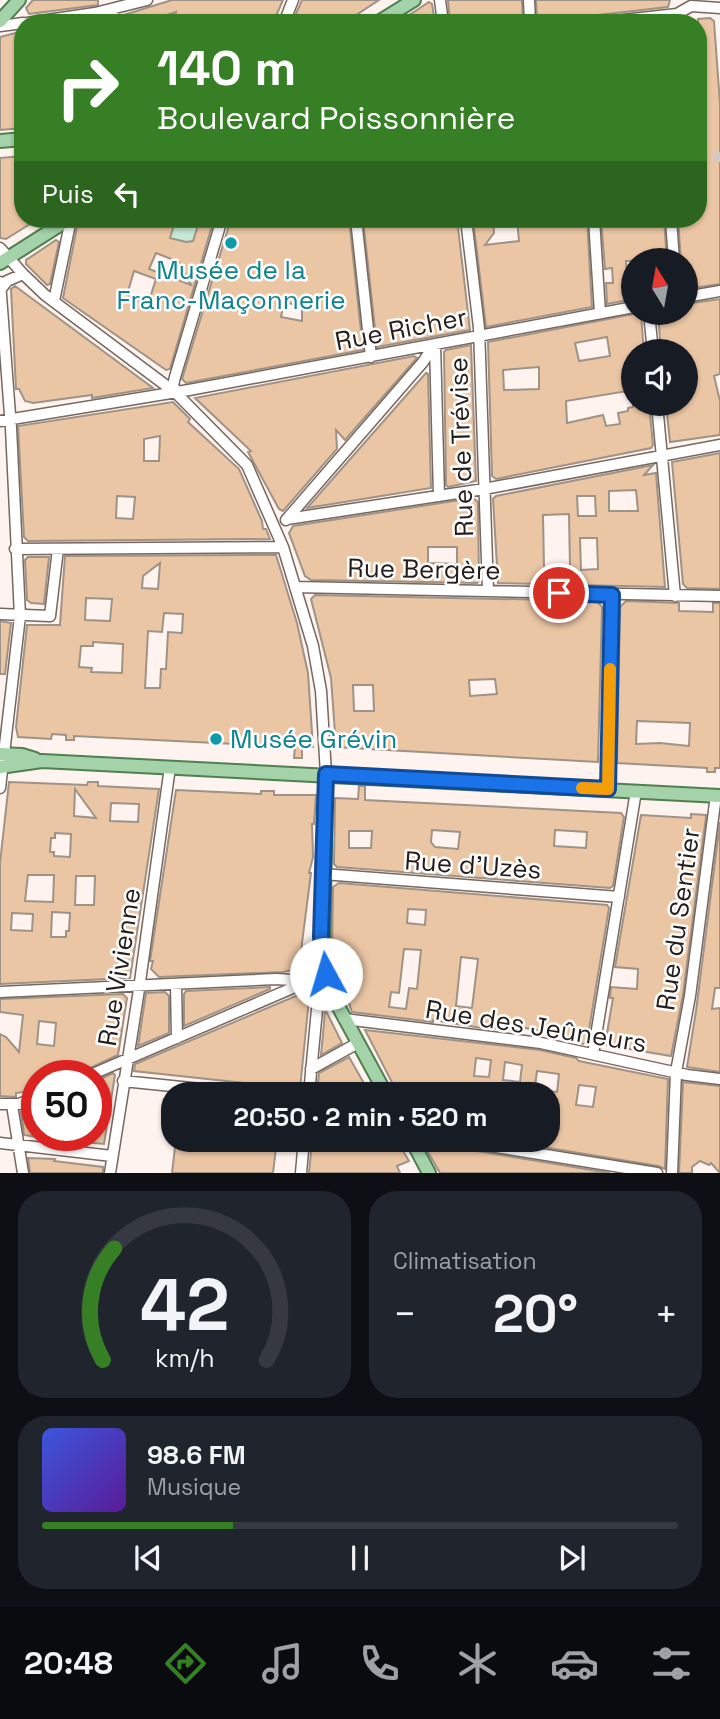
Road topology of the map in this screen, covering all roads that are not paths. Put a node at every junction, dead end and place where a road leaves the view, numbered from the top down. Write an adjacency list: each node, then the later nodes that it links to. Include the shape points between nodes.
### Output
1 (19, 0): 12 (main road)
2 (147, 0): 7 (street)
3 (414, 0): 10 (main road)
4 (679, 0): 5 (street)
5 (691, 6): 6 (street); 11 (street)
6 (720, 8)
7 (114, 9): 8 (street); 9 (street)
8 (82, 14)
9 (113, 14)
10 (391, 14)
11 (677, 14)
12 (0, 20)
13 (54, 228): 21 (main road)
14 (68, 228): 27 (street)
15 (219, 228): 33 (street, via 173,384)
16 (357, 228): 32 (street)
17 (467, 228): 30 (street, Rue de Trévise)
18 (595, 228): 29 (street)
19 (672, 228): 20 (street)
20 (673, 248)
21 (3, 256): 22 (street)
22 (23, 274): 24 (street); 27 (street)
23 (0, 282): 24 (street)
24 (1, 289): 35 (street)
25 (720, 291): 26 (street)
26 (698, 295)
27 (54, 301): 33 (street)
28 (621, 309): 29 (street, Rue Richer)
29 (600, 313): 30 (street, Rue Richer)
30 (479, 336): 31 (street, Rue Richer); 38 (street, Rue de Trévise)
31 (435, 344): 32 (street, Rue Richer); 39 (street); 40 (street)
32 (371, 357): 33 (street, Rue Richer)
33 (176, 393): 35 (street, Rue Richer); 41 (street, via 244,460)
34 (658, 416): 37 (street)
35 (5, 420): 43 (street)
36 (720, 445): 37 (street)
37 (662, 455): 38 (street); 48 (street)
38 (484, 489): 39 (street); 46 (street, Rue de Trévise)
39 (439, 496): 40 (street)
40 (287, 519): 41 (street)
41 (276, 528): 42 (street)
42 (283, 547): 44 (street); 45 (street)
43 (15, 549): 44 (street); 51 (street)
44 (58, 549): 51 (street, via 50,616)
45 (295, 587): 46 (street, Rue Bergère); 54 (street, via 318,665)
46 (488, 591): 47 (street, Rue Bergère)
47 (612, 595): 48 (street, Rue Bergère); 56 (street)
48 (675, 596): 49 (street, Rue Bergère)
49 (720, 596)
50 (0, 614): 51 (street)
51 (20, 615): 52 (street)
52 (1, 760): 53 (main road, via 22,755 42,761); 55 (street)
53 (170, 767): 54 (main road); 64 (street, Rue Vivienne)
54 (326, 774): 56 (main road); 59 (main road)
55 (0, 788)
56 (608, 789): 57 (main road)
57 (636, 791): 58 (main road); 60 (street)
58 (718, 795): 73 (street, Rue du Sentier)
59 (323, 874): 60 (street, Rue d'Uzès); 61 (main road, via 321,936)
60 (619, 897): 69 (street)
61 (328, 980): 62 (street); 66 (main road); 72 (street, via 318,999)
62 (307, 981): 63 (street); 67 (street)
63 (176, 985): 64 (street); 67 (street)
64 (139, 986): 65 (street); 70 (street, Rue Vivienne)
65 (0, 992)
66 (344, 1019): 68 (main road); 69 (street, Rue des Jeûneurs, via 541,1042)
67 (177, 1038): 70 (street)
68 (358, 1043): 72 (street); 77 (main road)
69 (593, 1055): 73 (street, Rue des Jeûneurs)
70 (126, 1060): 71 (street); 75 (street, Rue Vivienne)
71 (112, 1066)
72 (311, 1069): 76 (street)
73 (676, 1072): 74 (street, Rue des Jeûneurs); 93 (street, Rue du Sentier)
74 (720, 1079)
75 (123, 1081): 78 (street); 87 (street, Rue Vivienne)
76 (310, 1082)
77 (379, 1082)
78 (161, 1084)
79 (21, 1102): 81 (street)
80 (0, 1104): 81 (street)
81 (12, 1105): 83 (street)
82 (0, 1143): 83 (street)
83 (19, 1146): 87 (street); 88 (street)
84 (303, 1152): 90 (street)
85 (418, 1152): 91 (main road)
86 (521, 1152): 92 (street)
87 (112, 1157): 89 (street, Rue Vivienne)
88 (23, 1173)
89 (110, 1173)
90 (301, 1173)
91 (429, 1173)
92 (657, 1173)
93 (672, 1173)

